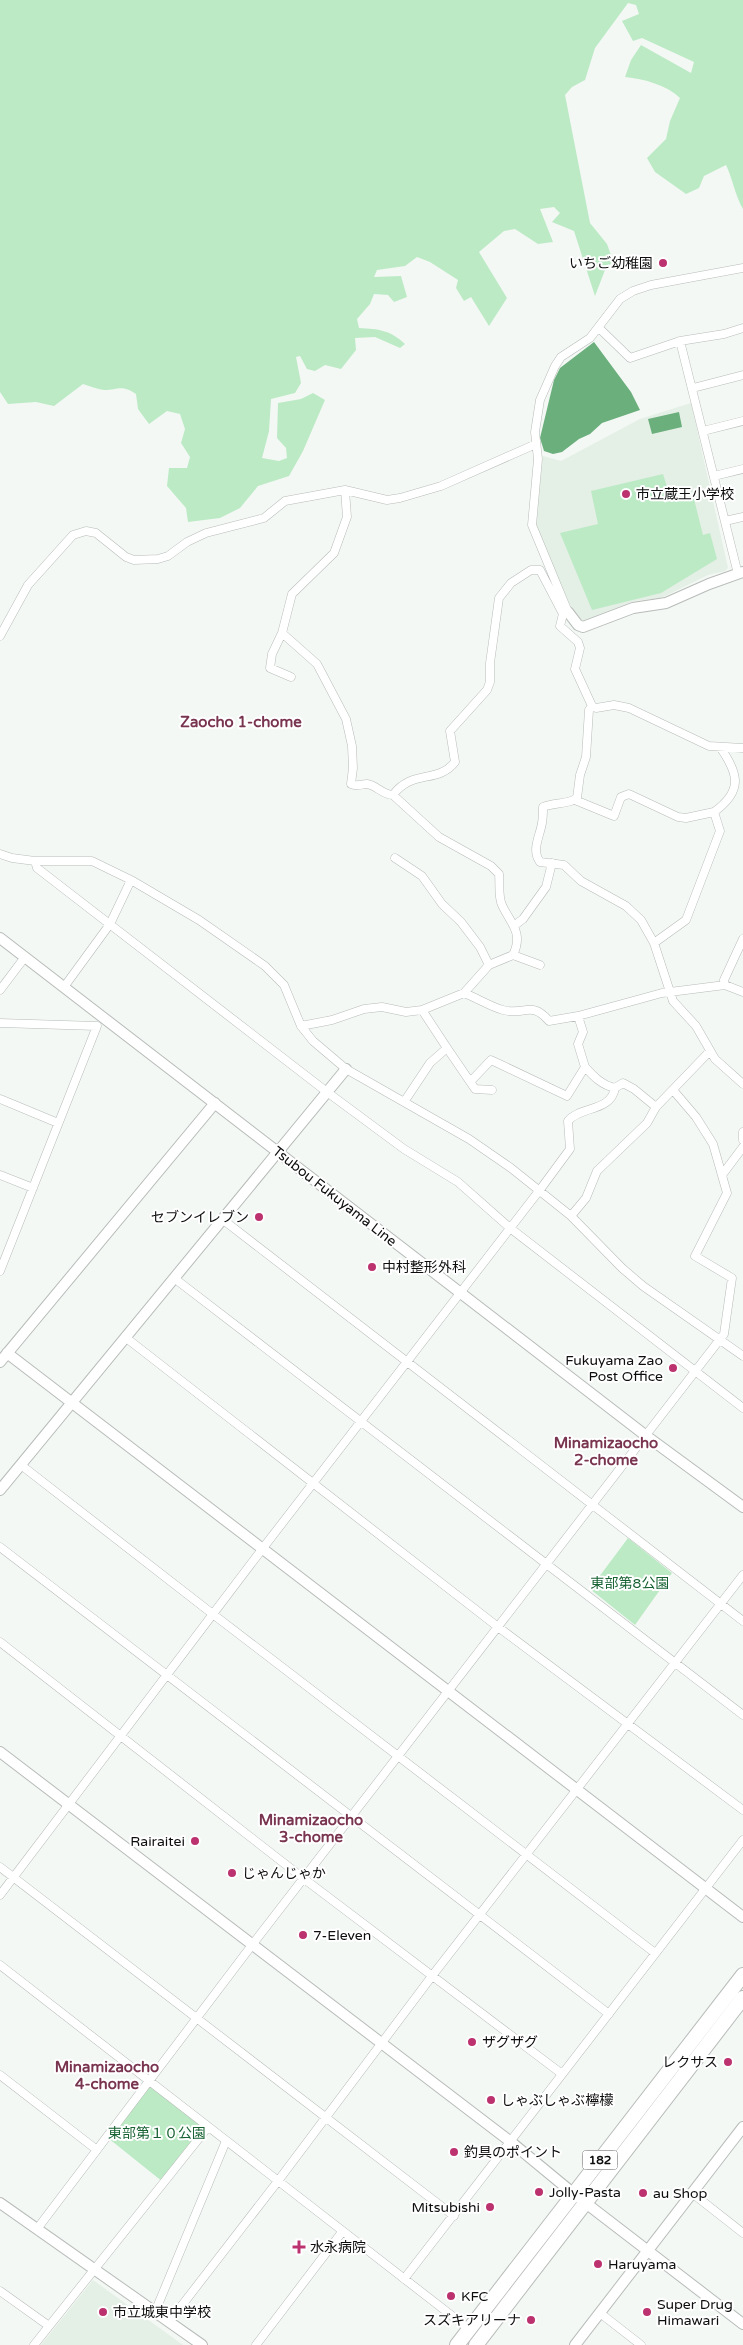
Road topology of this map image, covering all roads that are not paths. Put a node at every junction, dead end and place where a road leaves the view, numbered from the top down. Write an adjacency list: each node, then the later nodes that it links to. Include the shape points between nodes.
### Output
1 (743, 268): 2 (street, via 633,291 620,298)
2 (599, 328): 4 (street, via 630,358); 9 (street, via 555,366 540,400)
3 (743, 328): 4 (street)
4 (680, 341): 6 (street)
5 (743, 375): 6 (street)
6 (693, 388): 8 (street)
7 (743, 422): 8 (street)
8 (703, 431): 11 (street)
9 (536, 444): 12 (street, via 441,486 400,498 387,500); 16 (street, via 538,459 532,525)
10 (743, 469): 11 (street)
11 (714, 476): 14 (street)
12 (345, 490): 17 (street, via 347,517 334,553 292,594); 18 (street, via 285,501 264,518 206,533 158,559 126,557 96,533 86,531 73,535 28,585)
13 (743, 517): 14 (street)
14 (725, 522): 15 (street)
15 (740, 573): 16 (street, via 666,603 633,608 583,627)
16 (566, 613): 20 (street, via 560,626 578,642 580,648 575,669); 23 (street, via 540,570 532,570 505,588 499,598 487,690 450,731 456,762 442,773 400,785)
17 (282, 633): 19 (street, via 272,654 270,668); 23 (street, via 317,664 346,719 352,746 351,784 369,784)
18 (0, 636)
19 (291, 677)
20 (592, 706): 21 (street, via 629,708 710,746); 24 (street, via 589,710 586,757)
21 (720, 747): 22 (street); 25 (street, via 734,769 735,788 728,801)
22 (743, 748)
23 (393, 795): 32 (street, via 439,837 491,866 499,874 501,904)
24 (575, 800): 25 (street, via 614,816 622,797 629,794 678,817); 29 (street, via 543,806 536,857 540,862)
25 (714, 812): 35 (street, via 720,831 686,920)
26 (0, 854): 28 (street)
27 (395, 858): 38 (street, via 422,876 480,947)
28 (35, 861): 30 (street, via 92,861); 31 (street, via 37,868)
29 (552, 863): 32 (street, via 546,887 523,919); 35 (street, via 564,865 592,889 626,906 641,920)
30 (131, 880): 31 (street); 49 (street, via 199,920 265,966 284,985)
31 (110, 924): 41 (street); 59 (street)
32 (514, 925): 36 (street, via 516,948)
33 (0, 938): 37 (street, Tsubou Fukuyama Line)
34 (743, 939): 40 (street, via 724,980)
35 (654, 943): 43 (street)
36 (512, 955): 38 (street); 39 (street)
37 (25, 957): 41 (street, Tsubou Fukuyama Line); 42 (street)
38 (489, 965): 45 (street)
39 (540, 965)
40 (725, 985): 43 (street); 44 (street)
41 (64, 987): 62 (street, Tsubou Fukuyama Line)
42 (0, 990)
43 (669, 992): 47 (street); 51 (street, via 696,1026)
44 (743, 992)
45 (464, 993): 46 (street); 47 (street, via 502,1010 540,1011 549,1021)
46 (422, 1010): 49 (street, via 364,1009); 50 (street)
47 (578, 1016): 52 (street, via 583,1032 578,1044)
48 (0, 1022): 64 (street, via 96,1026)
49 (302, 1026): 53 (street)
50 (447, 1048): 54 (street); 61 (street, via 430,1063)
51 (710, 1051): 55 (street); 58 (street)
52 (585, 1067): 54 (street, via 567,1096 491,1060); 56 (street, via 596,1079)
53 (346, 1069): 59 (street); 61 (street)
54 (471, 1081): 57 (street, via 475,1089)
55 (743, 1084)
56 (615, 1088): 63 (street, via 623,1083); 72 (street, via 606,1104 572,1116 568,1121 570,1149)
57 (492, 1090)
58 (673, 1090): 63 (street); 70 (street, via 713,1144)
59 (327, 1092): 68 (street); 75 (street, via 404,1149 458,1182)
60 (0, 1099): 64 (street)
61 (404, 1102): 72 (street, via 469,1139)
62 (215, 1103): 68 (street, Tsubou Fukuyama Line); 82 (street)
63 (656, 1107): 73 (street, via 647,1123 597,1171 586,1198)
64 (58, 1123): 71 (street)
65 (743, 1132): 66 (street)
66 (743, 1140)
67 (743, 1146): 70 (street)
68 (278, 1151): 74 (street); 79 (street, Tsubou Fukuyama Line)
69 (0, 1175): 71 (street)
70 (722, 1175): 81 (street, via 727,1194 695,1256 732,1278 724,1334)
71 (33, 1188): 76 (street)
72 (538, 1191): 73 (street); 75 (street)
73 (571, 1216): 81 (street, via 622,1268)
74 (222, 1219): 78 (street); 85 (street)
75 (510, 1228): 79 (street); 86 (street)
76 (3, 1253): 77 (street)
77 (0, 1271)
78 (174, 1278): 80 (street); 89 (street)
79 (460, 1292): 85 (street); 90 (street, Tsubou Fukuyama Line)
80 (125, 1337): 87 (street); 92 (street)
81 (718, 1340): 83 (street); 86 (street)
82 (8, 1353): 84 (street); 87 (street)
83 (743, 1356)
84 (0, 1362)
85 (406, 1362): 89 (street); 94 (street)
86 (695, 1371): 88 (street); 90 (street)
87 (72, 1404): 91 (street); 97 (street)
88 (743, 1408)
89 (360, 1422): 92 (street); 98 (street)
90 (645, 1435): 94 (street); 95 (street, Tsubou Fukuyama Line)
91 (21, 1465): 93 (street); 101 (street)
92 (312, 1484): 97 (street); 103 (street)
93 (0, 1490)
94 (591, 1505): 98 (street); 100 (street)
95 (743, 1507)
96 (0, 1547): 106 (street)
97 (263, 1548): 101 (street); 107 (street)
98 (545, 1565): 103 (street); 105 (street)
99 (743, 1575): 100 (street)
100 (720, 1604): 102 (street); 105 (street)
101 (214, 1615): 106 (street); 112 (street)
102 (743, 1621)
103 (498, 1627): 107 (street); 109 (street)
104 (0, 1642): 110 (street)
105 (674, 1663): 108 (street); 109 (street)
106 (168, 1676): 110 (street); 116 (street)
107 (449, 1690): 112 (street); 113 (street)
108 (743, 1715)
109 (627, 1725): 113 (street); 115 (street)
110 (121, 1737): 114 (street); 121 (street)
111 (0, 1752): 114 (street)
112 (398, 1755): 116 (street); 118 (street)
113 (578, 1790): 118 (street); 122 (street)
114 (68, 1805): 120 (street); 126 (street)
115 (743, 1810)
116 (351, 1816): 121 (street); 124 (street)
117 (743, 1840): 122 (street)
118 (527, 1856): 124 (street); 127 (street)
119 (0, 1867): 120 (street)
120 (14, 1878): 123 (street); 133 (street)
121 (303, 1878): 126 (street); 130 (street)
122 (706, 1888): 125 (street); 127 (street)
123 (0, 1895)
124 (481, 1915): 130 (street); 132 (street)
125 (743, 1917)
126 (252, 1945): 133 (street); 134 (street)
127 (655, 1953): 132 (street)
128 (0, 1965): 137 (street)
129 (743, 1975): 146 (highway, 182)
130 (432, 1976): 134 (street); 135 (street)
131 (743, 1998): 148 (highway, 182)
132 (609, 2014): 135 (street)
133 (196, 2019): 137 (street); 138 (street)
134 (381, 2045): 138 (street); 142 (street)
135 (562, 2074): 142 (street)
136 (0, 2075): 143 (street)
137 (148, 2082): 140 (street); 143 (street)
138 (325, 2117): 144 (street); 149 (street)
139 (743, 2127): 145 (street)
140 (208, 2128): 141 (street); 154 (street)
141 (226, 2141): 144 (street); 157 (street)
142 (510, 2142): 146 (street); 149 (street)
143 (97, 2150): 150 (street)
144 (278, 2182): 151 (street); 159 (street)
145 (692, 2193): 152 (street); 153 (street)
146 (574, 2194): 148 (street); 162 (highway, 182)
147 (0, 2202): 150 (street)
148 (586, 2203): 153 (street); 167 (highway, 182)
149 (454, 2216): 155 (street)
150 (37, 2229): 154 (street)
151 (342, 2232): 155 (street); 165 (street)
152 (743, 2233)
153 (647, 2250): 158 (street); 160 (street)
154 (96, 2270): 157 (street); 161 (street)
155 (404, 2279): 162 (street)
156 (0, 2291): 161 (street)
157 (155, 2312): 159 (street)
158 (600, 2313): 168 (street); 169 (street)
159 (169, 2322): 164 (street)
160 (743, 2324)
161 (49, 2326): 163 (street)
162 (469, 2329): 166 (highway, 182)
163 (34, 2345)
164 (202, 2345)
165 (256, 2345)
166 (457, 2345)
167 (476, 2345)
168 (575, 2345)
169 (642, 2345)

